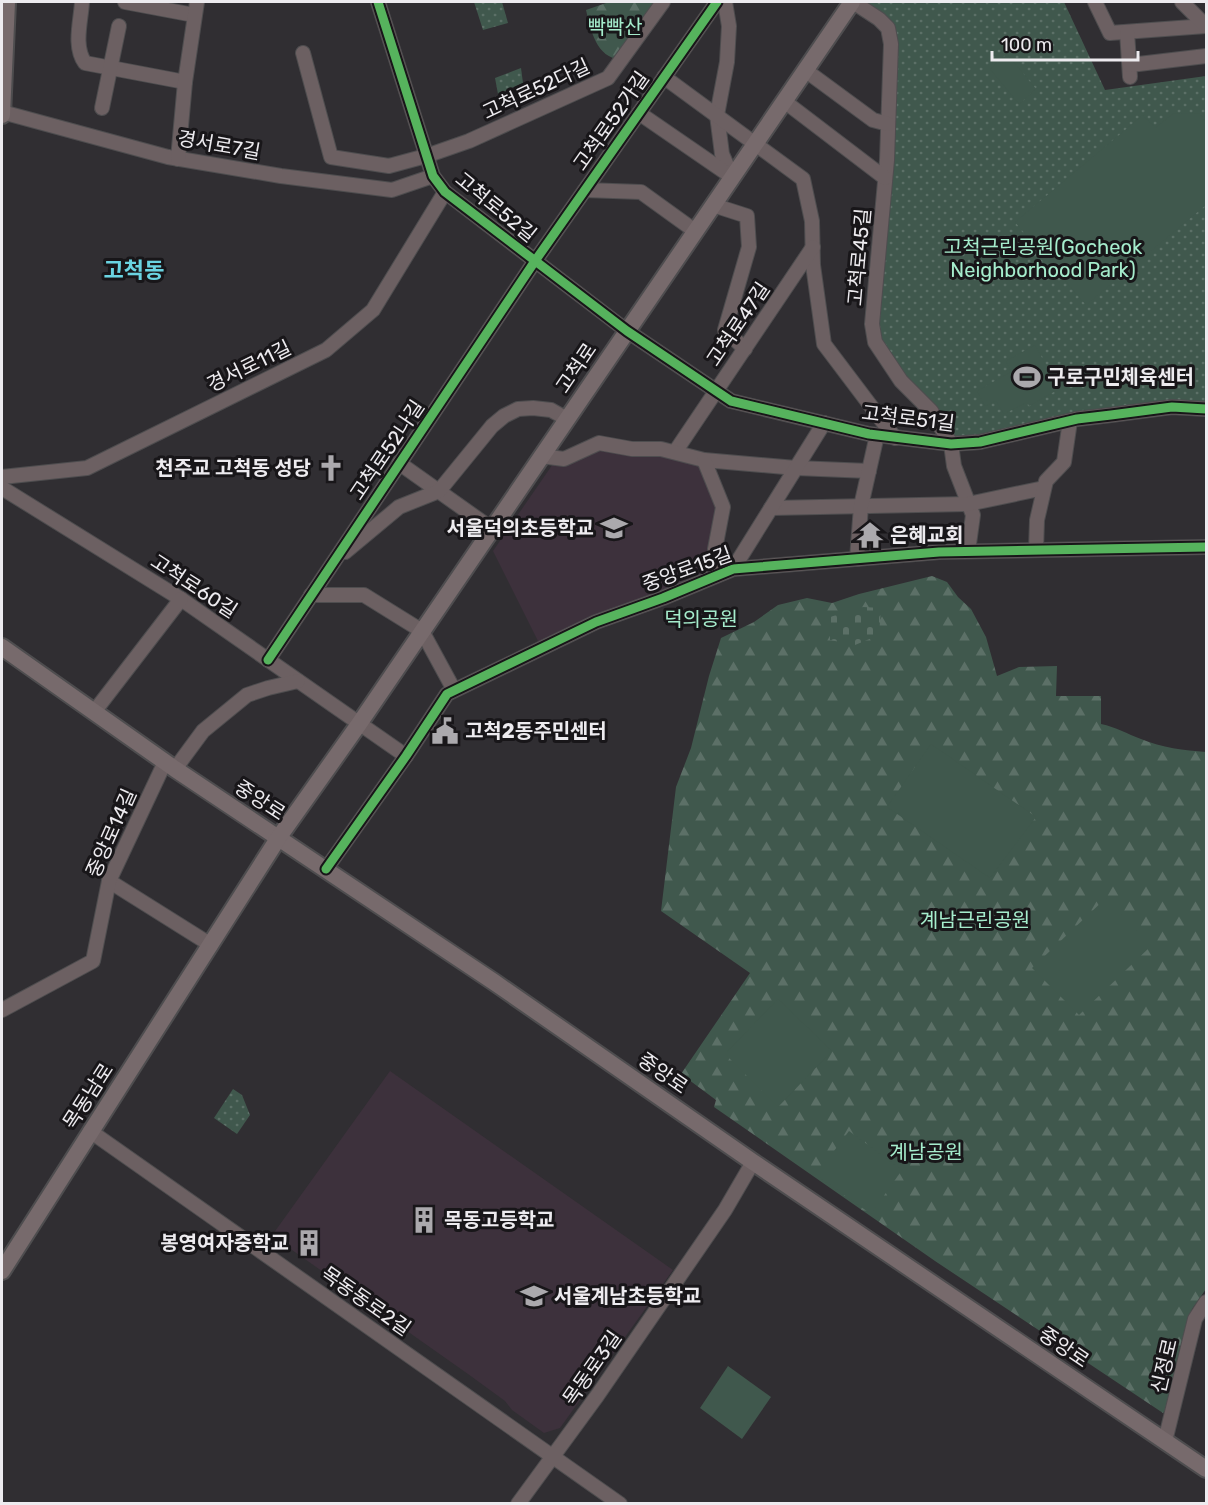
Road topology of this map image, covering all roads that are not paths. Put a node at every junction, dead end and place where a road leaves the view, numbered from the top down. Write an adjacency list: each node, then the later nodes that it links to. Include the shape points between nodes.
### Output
1 (7, 2): 23 (main road)
2 (82, 2): 17 (street, via 80,56 85,63)
3 (125, 2): 11 (street)
4 (378, 2): 28 (street, 고척로52길)
5 (663, 2): 28 (street, 고척로52다길, via 608,78 469,141)
6 (717, 2): 19 (street, 고척로52가길)
7 (724, 2): 25 (street, via 729,26 728,62)
8 (852, 2): 18 (main road, 고척로); 26 (street, 고척로45길, via 888,28)
9 (1095, 2): 14 (street, via 1110,33)
10 (1182, 2): 12 (street)
11 (195, 8): 20 (street)
12 (1204, 19): 14 (street)
13 (118, 26): 17 (street)
14 (1127, 32): 16 (street, via 1130,71)
15 (303, 53): 28 (street, 고척로52다길, via 331,157 389,166)
16 (1206, 56)
17 (111, 68): 20 (street); 22 (street)
18 (805, 70): 21 (main road, 고척로); 26 (street, via 873,120)
19 (664, 77): 24 (street, 고척로52가길); 25 (street)
20 (185, 82): 29 (street)
21 (784, 101): 27 (main road, 고척로); 32 (street)
22 (102, 108)
23 (2, 113): 29 (street, 경서로7길)
24 (639, 113): 31 (street); 33 (street, 고척로52가길)
25 (717, 115): 27 (street); 31 (street, via 722,154)
26 (888, 124): 32 (street, 고척로45길)
27 (756, 143): 31 (main road, 고척로); 37 (street, via 803,178)
28 (426, 156): 30 (street, 고척로52길)
29 (178, 159): 30 (street, 경서로7길, via 392,190)
30 (432, 176): 34 (street, 고척로52길)
31 (732, 177): 35 (main road, 고척로)
32 (885, 178): 48 (street, 고척로45길, via 872,324 875,342 901,381 931,411)
33 (585, 190): 36 (street, via 640,192); 38 (street, 고척로52가길)
34 (445, 192): 38 (street, 고척로52길); 55 (street, 경서로11길, via 373,310 326,350 87,468)
35 (713, 205): 36 (main road, 고척로); 40 (street, via 747,216 749,247 725,330)
36 (695, 231): 39 (main road, 고척로)
37 (813, 247): 40 (street, 고척로47길); 47 (street, via 824,344)
38 (535, 261): 39 (street, 고척로52길); 52 (street, 고척로52나길)
39 (627, 331): 41 (street, 고척로51길); 43 (main road, 고척로)
40 (745, 349): 41 (street, 고척로47길)
41 (716, 391): 45 (street, 고척로51길, via 731,401); 49 (street, 고척로47길)
42 (1206, 409): 44 (street, 고척로51길, via 1172,407)
43 (567, 419): 50 (main road, 고척로); 58 (street, via 542,409 518,410 504,416)
44 (1070, 421): 48 (street, 고척로51길, via 980,442); 57 (street, via 1064,462)
45 (824, 423): 46 (street, 고척로51길); 53 (street, 중앙로15길)
46 (878, 435): 47 (street, 고척로51길); 54 (street)
47 (895, 438): 48 (street, 고척로51길)
48 (951, 444): 59 (street, 고척로45길, via 954,466)
49 (675, 452): 50 (street, via 599,443 564,459); 51 (street)
50 (542, 456): 62 (main road, 고척로)
51 (704, 460): 53 (street); 68 (street, via 723,507 715,549)
52 (399, 463): 58 (street); 67 (street, 고척로52나길)
53 (796, 468): 54 (street); 61 (street, 중앙로15길)
54 (869, 471): 60 (street)
55 (2, 477)
56 (2, 488): 70 (street, 고척로60길)
57 (1044, 488): 59 (street); 64 (street)
58 (439, 492): 62 (street); 67 (street, via 399,507)
59 (968, 504): 60 (street); 65 (street, 고척로45길, via 973,515)
60 (861, 506): 61 (street); 66 (street)
61 (771, 508): 68 (street, 중앙로15길)
62 (492, 529): 71 (main road, 고척로)
63 (1206, 546): 64 (street, 중앙로15길)
64 (1036, 550): 65 (street, 중앙로15길)
65 (968, 551): 66 (street, 중앙로15길)
66 (857, 558): 68 (street, 중앙로15길)
67 (334, 561): 69 (street, 고척로52나길)
68 (729, 570): 75 (street, 중앙로15길, via 596,622)
69 (311, 595): 71 (street, via 364,595); 73 (street, 고척로52나길)
70 (181, 599): 73 (street, 고척로60길); 76 (street)
71 (422, 631): 75 (street); 77 (main road, 고척로)
72 (2, 647): 76 (main road, 중앙로)
73 (268, 660): 74 (street, 고척로60길)
74 (298, 681): 77 (street, 고척로60길); 79 (street, 중앙로14길, via 247,695 202,731)
75 (454, 690): 78 (street, 중앙로15길, via 447,694)
76 (94, 712): 79 (main road, 중앙로)
77 (359, 724): 78 (street); 80 (main road, 고척로)
78 (406, 756): 81 (street, 중앙로15길)
79 (170, 766): 80 (main road, 중앙로); 82 (street, 중앙로14길)
80 (279, 837): 81 (main road, 중앙로); 83 (main road, 목동남로)
81 (326, 869): 87 (main road, 중앙로)
82 (109, 881): 83 (street); 84 (street, 중앙로14길, via 93,962)
83 (211, 945): 85 (main road, 목동남로)
84 (2, 1010)
85 (90, 1131): 86 (street, 목동동로2길); 89 (main road, 목동남로)
86 (104, 1142): 88 (street); 93 (street, 목동동로2길)
87 (753, 1162): 92 (main road, 중앙로); 94 (street, 목동로3길, via 725,1210)
88 (127, 1167)
89 (2, 1271)
90 (1206, 1302): 92 (street, 신정로, via 1195,1319)
91 (500, 1430): 93 (street)
92 (1165, 1441): 95 (main road, 중앙로)
93 (537, 1445): 94 (street, 목동동로2길)
94 (554, 1457): 96 (street, 목동로3길); 97 (street, 목동동로2길)
95 (1206, 1469)
96 (518, 1503)
97 (620, 1503)

